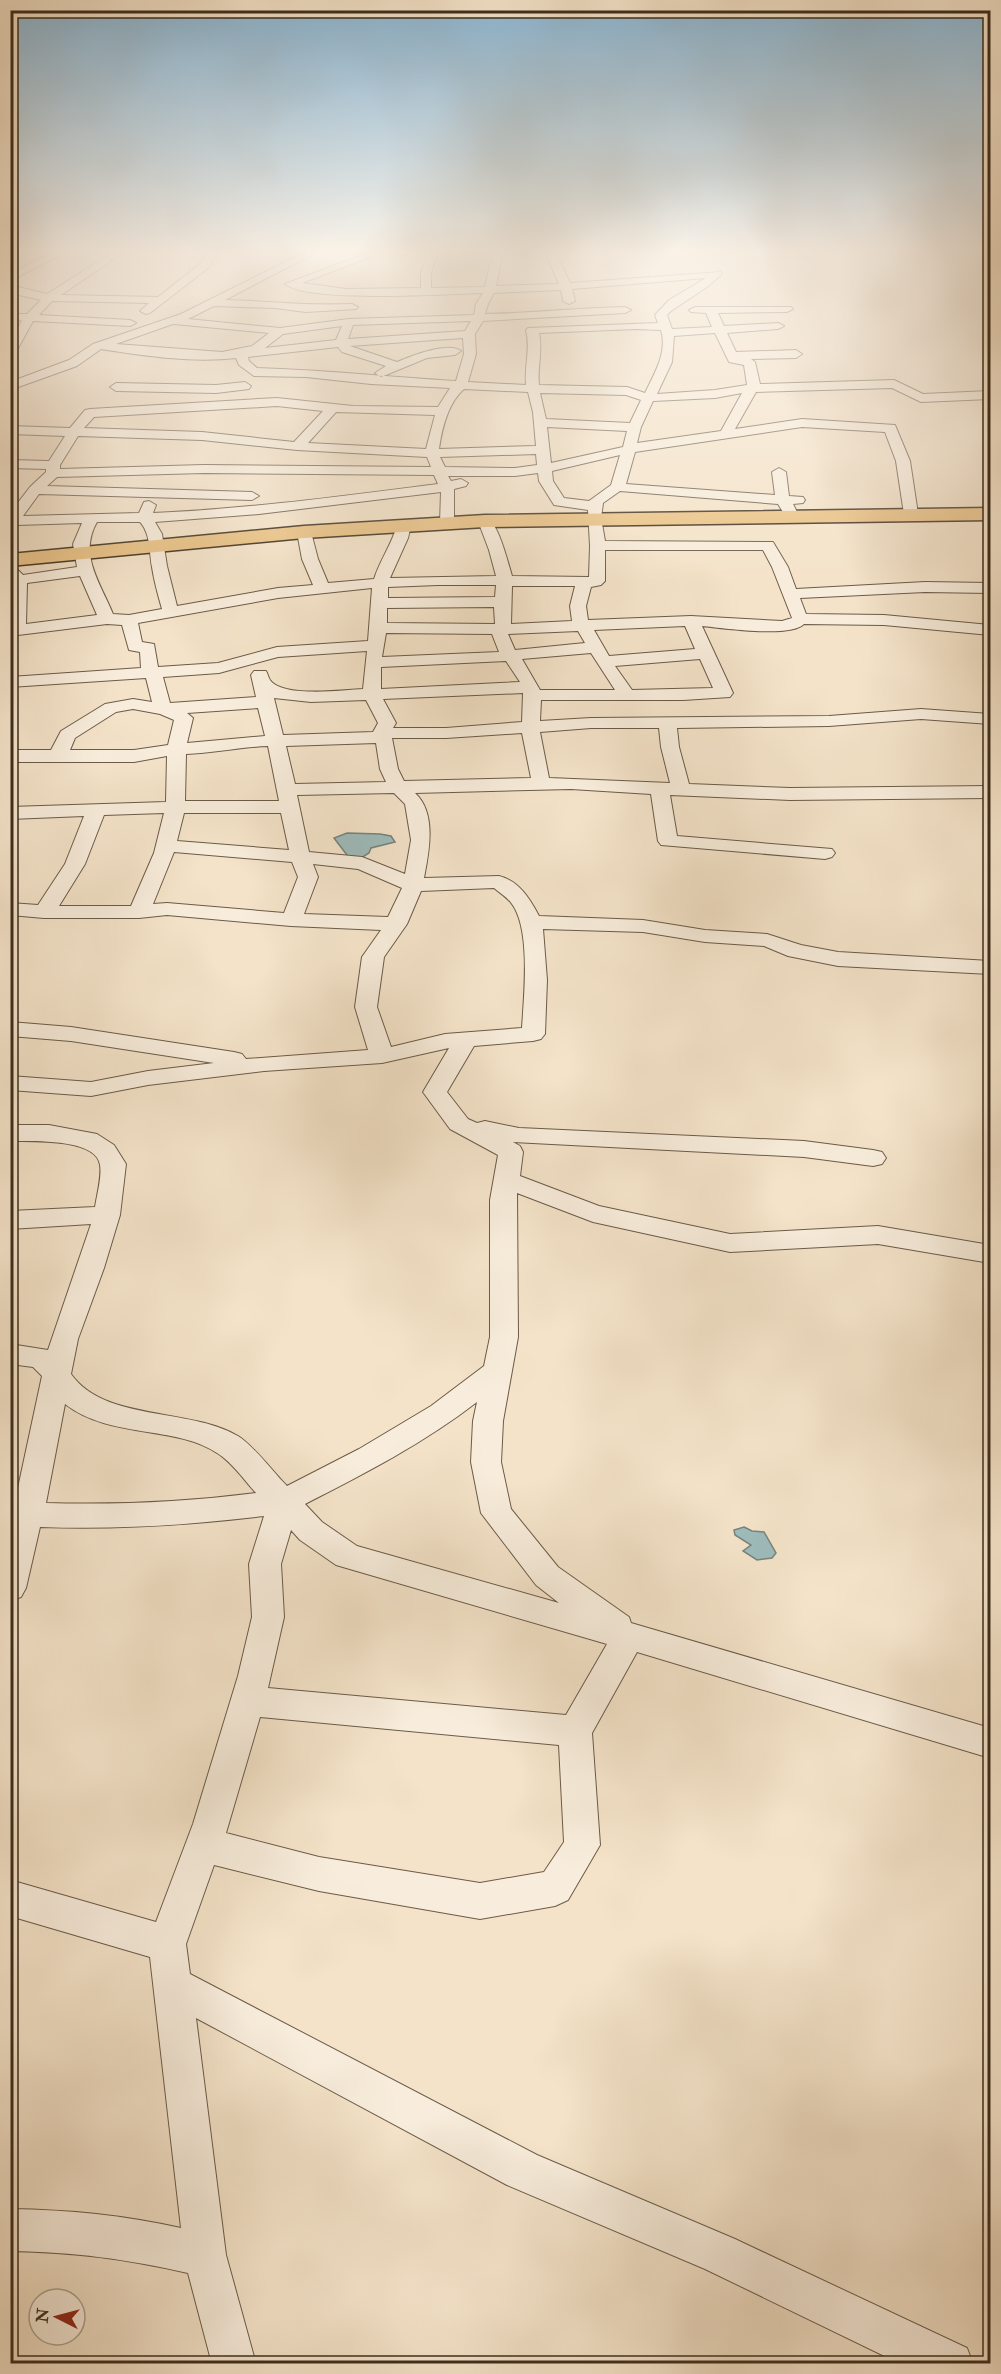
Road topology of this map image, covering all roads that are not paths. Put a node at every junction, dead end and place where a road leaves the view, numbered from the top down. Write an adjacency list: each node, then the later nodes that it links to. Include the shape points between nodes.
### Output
1 (66, 363): 2 (street)
2 (73, 363): 17 (street)
3 (244, 363): 13 (street)
4 (333, 363): 14 (street)
5 (387, 363): 11 (street)
6 (405, 363): 11 (street)
7 (467, 363): 18 (street)
8 (533, 363): 22 (street)
9 (666, 363): 25 (street)
10 (749, 363): 20 (street)
11 (397, 366): 16 (street)
12 (231, 371): 13 (street)
13 (254, 372): 14 (street); 21 (street, via 252,386)
14 (306, 373): 16 (street); 19 (street, via 299,385)
15 (129, 377): 23 (street)
16 (371, 380): 18 (street); 27 (street, via 368,389)
17 (14, 384)
18 (461, 385): 22 (street); 28 (street)
19 (264, 386)
20 (752, 388): 24 (street, via 894,384 921,398); 25 (street); 34 (street)
21 (216, 389): 23 (street); 26 (street, via 210,400)
22 (533, 389): 25 (street, via 627,391); 30 (street)
23 (109, 394): 29 (street)
24 (990, 395)
25 (647, 398): 31 (street)
26 (213, 406): 27 (street, via 294,399); 29 (street); 35 (street, via 219,413)
27 (341, 408): 28 (street); 37 (street)
28 (442, 411): 40 (street)
29 (90, 413): 33 (street)
30 (539, 423): 31 (street); 39 (street)
31 (633, 427): 38 (street)
32 (10, 430): 33 (street)
33 (74, 432): 35 (street); 47 (street)
34 (726, 433): 38 (street); 59 (street, via 802,423 890,428 903,461)
35 (202, 436): 36 (street)
36 (232, 438): 37 (street); 43 (street)
37 (297, 446): 40 (street)
38 (629, 449): 42 (street); 52 (street)
39 (542, 450): 40 (street); 42 (street)
40 (432, 453): 46 (street)
41 (10, 464): 47 (street)
42 (544, 468): 48 (street); 58 (street, via 546,481 559,502)
43 (204, 469): 44 (street); 45 (street)
44 (174, 470): 47 (street); 54 (street)
45 (261, 471): 46 (street); 56 (street)
46 (439, 471): 48 (street); 51 (street)
47 (51, 472): 50 (street); 53 (street)
48 (469, 472): 51 (street, via 460,483)
49 (779, 472): 55 (street)
50 (20, 481)
51 (446, 487): 56 (street, via 354,499); 65 (street)
52 (617, 487): 55 (street); 58 (street, via 596,501)
53 (35, 490): 54 (street); 64 (street)
54 (157, 493): 56 (street); 62 (street)
55 (783, 500): 57 (street)
56 (250, 503): 62 (street)
57 (795, 509): 58 (main road); 59 (main road)
58 (594, 512): 63 (main road); 69 (street)
59 (910, 514): 60 (main road)
60 (990, 514)
61 (92, 518): 62 (street); 64 (street); 71 (street, via 82,534)
62 (144, 518): 68 (street, via 150,523)
63 (485, 521): 65 (main road); 73 (street)
64 (11, 522)
65 (447, 523): 66 (main road)
66 (404, 525): 67 (main road); 74 (street)
67 (304, 532): 68 (main road); 76 (street)
68 (158, 545): 71 (main road); 81 (street)
69 (598, 546): 75 (street, via 597,580); 78 (street, via 768,545)
70 (10, 560): 71 (main road)
71 (84, 561): 72 (street); 82 (street)
72 (13, 577): 89 (street)
73 (505, 580): 74 (street); 75 (street); 79 (street)
74 (380, 583): 76 (street); 80 (street)
75 (584, 584): 86 (street, via 577,612)
76 (322, 587): 81 (street)
77 (990, 588): 78 (street)
78 (789, 594): 84 (street)
79 (502, 602): 80 (street); 87 (street)
80 (380, 603): 90 (street)
81 (171, 612): 83 (street)
82 (107, 618): 83 (street); 89 (street)
83 (129, 620): 95 (street, via 135,646 148,648)
84 (800, 620): 85 (street, via 782,626); 88 (street, via 884,620)
85 (692, 621): 86 (street); 91 (street)
86 (585, 626): 87 (street); 92 (street)
87 (504, 628): 90 (street); 93 (street, via 500,634 502,646)
88 (990, 630)
89 (14, 631)
90 (376, 645): 93 (street); 94 (street, via 277,652); 99 (street)
91 (707, 653): 92 (street); 100 (street, via 724,693)
92 (600, 655): 93 (street, via 554,650); 100 (street)
93 (511, 656): 98 (street)
94 (255, 660): 95 (street, via 219,668); 97 (street)
95 (150, 673): 96 (street); 102 (street, via 154,675)
96 (10, 682)
97 (262, 683): 99 (street, via 280,694); 101 (street)
98 (531, 691): 99 (street); 100 (street); 105 (street)
99 (372, 694): 106 (street, via 387,723)
100 (628, 696)
101 (267, 702): 102 (street); 107 (street, via 268,723)
102 (164, 709): 108 (street, via 184,718); 109 (street, via 133,704 111,708 68,735)
103 (990, 719): 104 (street, via 921,714 829,721)
104 (668, 722): 105 (street); 114 (street)
105 (530, 727): 106 (street); 111 (street)
106 (382, 735): 107 (street); 112 (street)
107 (276, 740): 108 (street); 116 (street)
108 (176, 749): 109 (street, via 134,756); 117 (street, via 179,786)
109 (59, 754): 110 (street)
110 (10, 756)
111 (541, 785): 112 (street); 113 (street, via 571,783)
112 (397, 786): 116 (street); 123 (street, via 414,802 421,840)
113 (660, 789): 114 (street); 121 (street, via 668,841)
114 (681, 790): 115 (street, via 790,794)
115 (990, 792)
116 (288, 798): 117 (street); 122 (street)
117 (174, 807): 118 (street); 120 (street)
118 (95, 811): 119 (street); 125 (street, via 76,866)
119 (10, 813)
120 (166, 846): 122 (street); 126 (street)
121 (825, 853)
122 (300, 856): 123 (street, via 362,863); 127 (street, via 308,877)
123 (412, 885): 128 (street, via 499,882 520,898); 129 (street)
124 (11, 911): 125 (street)
125 (44, 912): 126 (street)
126 (139, 912): 127 (street, via 167,909)
127 (291, 920): 129 (street)
128 (532, 922): 130 (street, via 643,926 767,940 838,960); 132 (street, via 536,980 533,1034)
129 (396, 924): 133 (street, via 373,957 366,1007)
130 (990, 967)
131 (10, 1029): 134 (street, via 71,1034)
132 (466, 1039): 133 (street); 136 (street, via 435,1092)
133 (382, 1056): 134 (street)
134 (264, 1064): 135 (street, via 91,1089)
135 (10, 1083)
136 (459, 1124): 138 (street, via 519,1136 804,1149); 139 (street, via 511,1152)
137 (10, 1133): 140 (street, via 49,1133 88,1140 105,1151 113,1164)
138 (873, 1158)
139 (507, 1180): 142 (street, via 592,1214 730,1243 878,1234); 144 (street, via 503,1200 504,1337)
140 (107, 1215): 141 (street); 145 (street, via 64,1339)
141 (10, 1220)
142 (990, 1254)
143 (10, 1354): 145 (street, via 40,1358)
144 (498, 1371): 146 (street, via 431,1420); 149 (street, via 488,1421 486,1462 496,1514 547,1576)
145 (57, 1377): 146 (street, via 84,1403 112,1415 201,1432 229,1445); 147 (street)
146 (284, 1501): 147 (street, via 207,1512 104,1517); 149 (street, via 311,1531 347,1556); 150 (street, via 265,1564 268,1617)
147 (19, 1514): 148 (street)
148 (10, 1588)
149 (629, 1636): 151 (street); 152 (street)
150 (248, 1701): 151 (street); 153 (street)
151 (575, 1731): 153 (street, via 582,1845 555,1887 480,1901 319,1874)
152 (990, 1743)
153 (204, 1845): 155 (street)
154 (10, 1898): 155 (street)
155 (167, 1944): 156 (street)
156 (174, 1986): 158 (street); 160 (street, via 522,2170 720,2254)
157 (10, 2230): 158 (street, via 70,2231)
158 (205, 2255): 159 (street)
159 (234, 2364)
160 (951, 2364)

